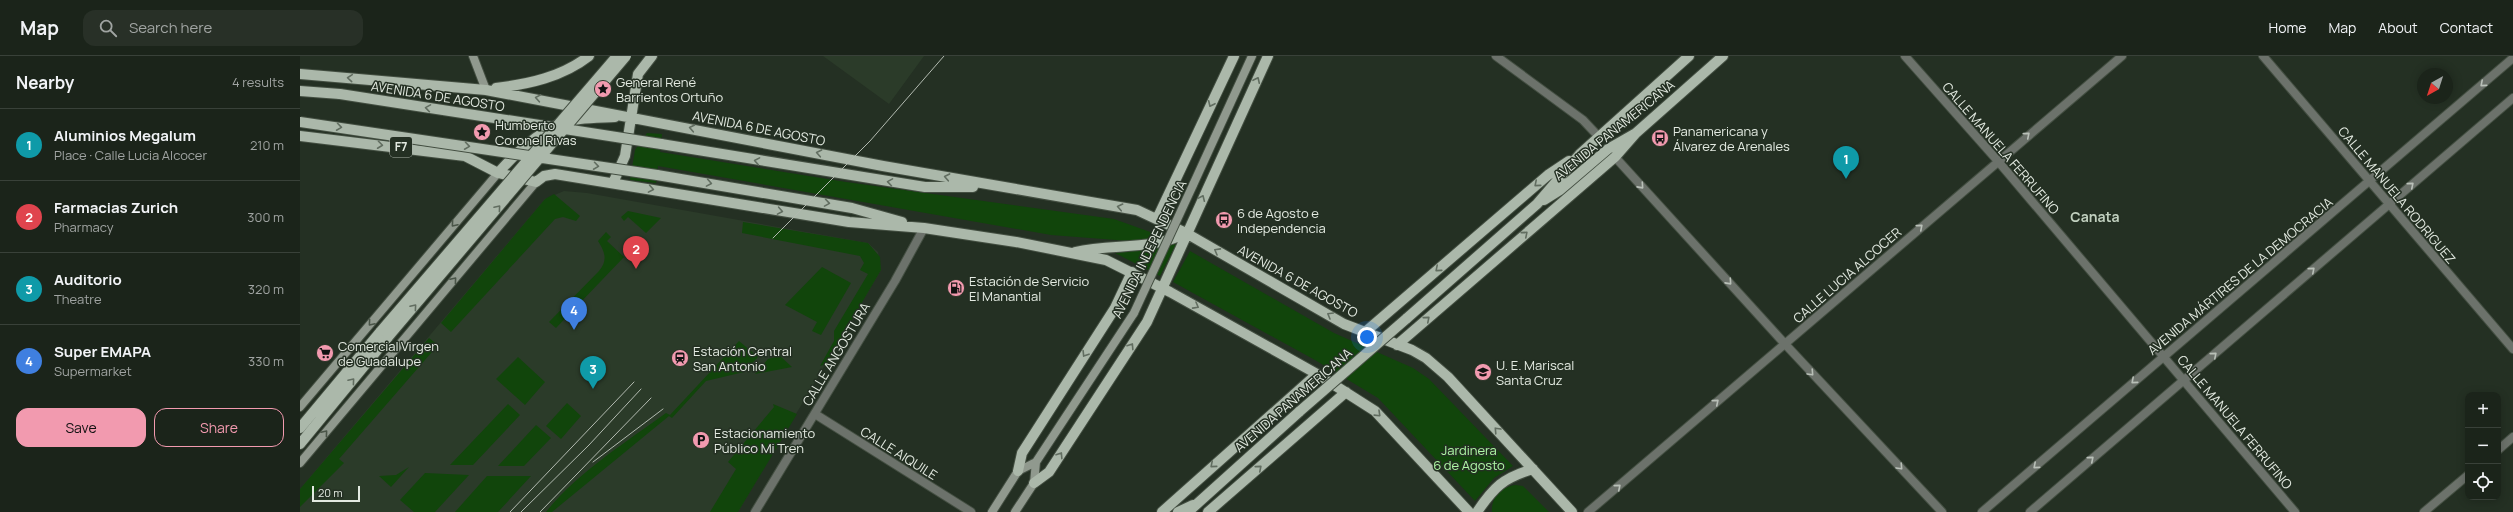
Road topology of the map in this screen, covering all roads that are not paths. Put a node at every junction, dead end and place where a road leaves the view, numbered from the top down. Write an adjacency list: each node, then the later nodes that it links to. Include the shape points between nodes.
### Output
1 (473, 56): 17 (main road)
2 (589, 56): 17 (main road, via 555,75 527,84)
3 (617, 56): 42 (main road, bridge)
4 (626, 56): 42 (main road, one-way to 4, bridge)
5 (652, 56): 20 (main road, via 638,74)
6 (1234, 56): 35 (main road, one-way to 35)
7 (1252, 56): 56 (main road, AVENIDA INDEPENDENCIA, bridge, via 1134,313)
8 (1268, 56): 37 (main road, one-way to 8)
9 (1496, 56): 24 (street, via 1582,120)
10 (1689, 56): 24 (main road, AVENIDA PANAMERICANA)
11 (1723, 56): 22 (main road, AVENIDA PANAMERICANA)
12 (1905, 56): 27 (street, CALLE MANUELA FERRUFINO)
13 (2122, 56): 27 (street, CALLE LUCIA ALCOCER, one-way to 13)
14 (2263, 56): 29 (street, CALLE MANUELA RODRIGUEZ)
15 (2513, 58): 29 (street, AVENIDA MÁRTIRES DE LA DEMOCRACIA, one-way to 29)
16 (300, 74): 17 (main road, AVENIDA 6 DE AGOSTO, one-way to 16)
17 (486, 90): 20 (main road, AVENIDA 6 DE AGOSTO, one-way to 17)
18 (300, 91): 32 (main road, AVENIDA 6 DE AGOSTO, one-way to 18, bridge, via 925,187 340,94)
19 (2513, 98): 34 (street, one-way to 19)
20 (631, 116): 28 (main road, via 589,118 558,124 513,156); 31 (main road, via 625,156); 32 (main road, AVENIDA 6 DE AGOSTO, one-way to 20)
21 (300, 122): 36 (main road, one-way to 36, bridge, via 657,175 852,208)
22 (1636, 133): 26 (main road); 33 (main road, AVENIDA PANAMERICANA, via 1608,149 1560,190)
23 (300, 136): 28 (main road, F7, one-way to 28, via 465,156)
24 (1599, 137): 25 (main road, AVENIDA PANAMERICANA)
25 (1580, 154): 33 (main road, AVENIDA PANAMERICANA); 41 (main road, one-way to 41, via 1548,175)
26 (1615, 157): 43 (street, one-way to 43); 44 (main road, one-way to 26)
27 (1997, 160): 43 (street, CALLE LUCIA ALCOCER, one-way to 27); 46 (street, CALLE MANUELA FERRUFINO)
28 (498, 173): 30 (main road, F7); 50 (main road, one-way to 50)
29 (2370, 181): 34 (street, CALLE MANUELA RODRIGUEZ); 46 (street, AVENIDA MÁRTIRES DE LA DEMOCRACIA)
30 (536, 182): 31 (main road, via 544,176 554,174); 57 (main road, one-way to 30)
31 (613, 183): 36 (main road, one-way to 36, via 849,222)
32 (999, 187): 35 (main road, AVENIDA 6 DE AGOSTO, one-way to 32, via 1137,210 1113,205)
33 (1537, 204): 62 (main road, AVENIDA PANAMERICANA, bridge)
34 (2389, 204): 45 (street, CALLE MANUELA RODRIGUEZ); 48 (street, one-way to 34)
35 (1157, 219): 37 (main road, AVENIDA 6 DE AGOSTO)
36 (924, 228): 38 (main road); 51 (street, CALLE ANGOSTURA)
37 (1186, 234): 38 (main road, via 1173,240 1141,247 1096,247); 40 (main road); 41 (main road, AVENIDA 6 DE AGOSTO, one-way to 37)
38 (1074, 253): 39 (main road, via 1106,260)
39 (1132, 272): 40 (main road); 59 (main road, one-way to 59, via 1114,308 1022,453)
40 (1162, 288): 47 (main road, one-way to 47); 61 (main road, one-way to 40, via 1049,472 1067,445 1147,322)
41 (1364, 333): 44 (main road, AVENIDA 6 DE AGOSTO)
42 (385, 334): 52 (main road); 54 (main road, one-way to 42)
43 (1785, 344): 73 (street, CALLE LUCIA ALCOCER, one-way to 43); 74 (street, one-way to 74)
44 (1397, 345): 58 (main road, AVENIDA 6 DE AGOSTO, one-way to 44, via 1442,372 1426,358)
45 (2513, 349)
46 (2164, 356): 48 (street, CALLE MANUELA FERRUFINO); 75 (street, AVENIDA MÁRTIRES DE LA DEMOCRACIA, one-way to 75)
47 (1316, 374): 49 (main road); 67 (main road, one-way to 67)
48 (2184, 380): 76 (street, one-way to 48); 77 (street, CALLE MANUELA FERRUFINO)
49 (1346, 392): 69 (main road, one-way to 49); 70 (main road, one-way to 70, via 1375,411)
50 (300, 407)
51 (815, 414): 63 (street, CALLE ANGOSTURA); 64 (street, CALLE AIQUILE)
52 (300, 428)
53 (2513, 437): 55 (street)
54 (300, 444)
55 (2501, 447)
56 (1036, 462): 59 (main road, AVENIDA INDEPENDENCIA); 61 (main road, AVENIDA INDEPENDENCIA)
57 (300, 463)
58 (1533, 469): 71 (main road, via 1497,485); 72 (main road, AVENIDA 6 DE AGOSTO)
59 (1018, 471): 65 (main road)
60 (2465, 478): 78 (street)
61 (1034, 483): 66 (main road, AVENIDA INDEPENDENCIA)
62 (1190, 509): 68 (main road, AVENIDA PANAMERICANA)
63 (755, 512)
64 (971, 512)
65 (992, 512)
66 (1015, 512)
67 (1162, 512)
68 (1178, 512)
69 (1208, 512)
70 (1469, 512)
71 (1477, 512)
72 (1572, 512)
73 (1588, 512)
74 (1942, 512)
75 (1982, 512)
76 (2030, 512)
77 (2295, 512)
78 (2424, 512)

